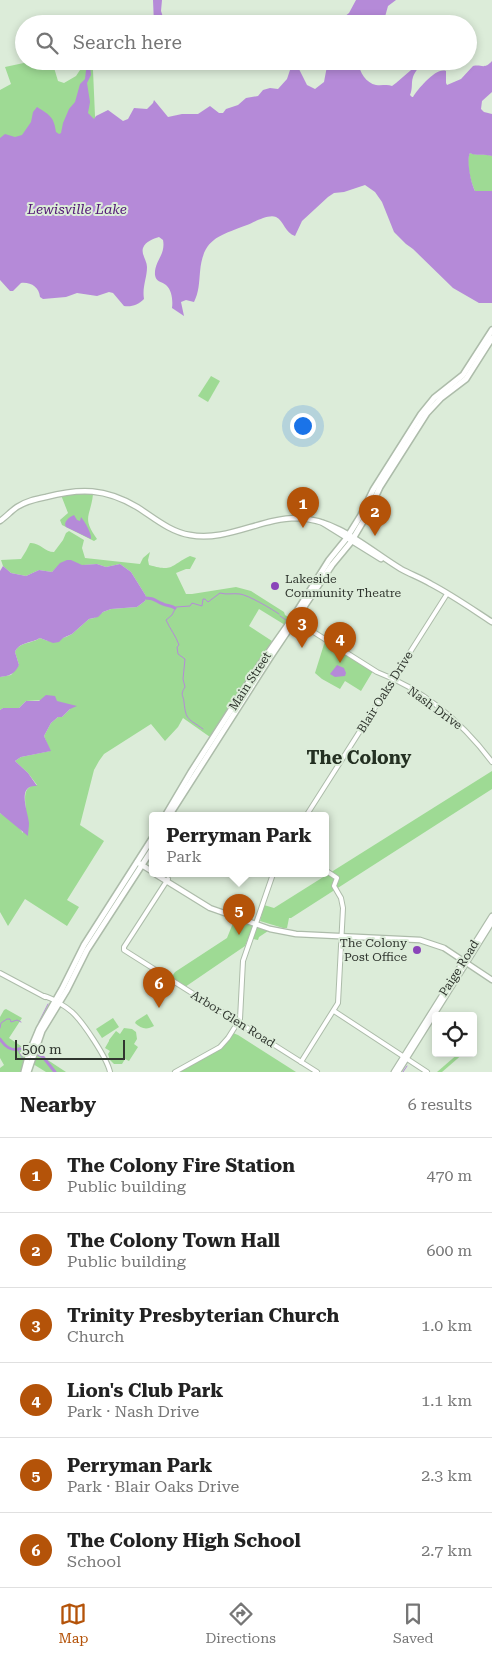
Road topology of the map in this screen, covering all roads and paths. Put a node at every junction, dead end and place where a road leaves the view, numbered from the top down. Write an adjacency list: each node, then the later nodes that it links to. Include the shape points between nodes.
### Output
1 (492, 330): 3 (main road, Main Street, via 463,375 426,406)
2 (492, 338): 4 (main road, Main Street, via 466,379 427,413 380,487)
3 (367, 502): 4 (main road); 6 (main road, Main Street)
4 (367, 515): 6 (main road, Main Street)
5 (0, 521): 6 (main road, via 30,501 82,490 116,497 176,531 197,537 217,536 291,519 308,519 323,523)
6 (350, 538): 7 (main road, via 407,575); 8 (main road, Main Street, via 329,560)
7 (446, 594): 9 (main road); 11 (street, Blair Oaks Drive)
8 (293, 620): 10 (main road, Main Street); 11 (street, Nash Drive, via 377,672)
9 (492, 623)
10 (263, 664): 13 (main road, Main Street); 14 (main road, Main Street)
11 (394, 678): 12 (street, Nash Drive, via 456,720); 15 (street, Blair Oaks Drive)
12 (492, 762)
13 (167, 812)
14 (171, 812)
15 (309, 812)
16 (149, 845): 18 (main road)
17 (149, 853): 18 (main road)
18 (140, 863): 19 (main road); 33 (main road, via 84,944)
19 (149, 869)
20 (329, 873): 28 (street, via 338,879 334,886 342,901)
21 (162, 877): 24 (main road)
22 (163, 877): 24 (main road)
23 (272, 877): 27 (street)
24 (167, 880): 27 (main road, via 199,901); 35 (street, Arbor Glen Road, via 123,950)
25 (492, 916): 29 (main road, Paige Road)
26 (492, 922): 29 (main road, Paige Road)
27 (256, 923): 28 (main road, via 286,933); 35 (street, via 243,961)
28 (342, 934): 30 (main road, via 427,940); 34 (street, via 338,1002)
29 (481, 936): 30 (main road, Paige Road)
30 (466, 961): 32 (main road); 37 (main road, Paige Road)
31 (0, 973): 33 (street)
32 (492, 979)
33 (55, 1002): 36 (main road); 41 (street, via 78,1020 106,1060)
34 (334, 1011): 37 (street); 38 (street)
35 (238, 1022): 38 (street, Arbor Glen Road); 42 (street, via 220,1047)
36 (41, 1030): 39 (main road); 40 (main road)
37 (405, 1057): 44 (main road, Paige Road); 45 (main road, Paige Road); 46 (street)
38 (301, 1062): 43 (street, Arbor Glen Road)
39 (24, 1072)
40 (28, 1072)
41 (110, 1072)
42 (175, 1072)
43 (317, 1072)
44 (394, 1072)
45 (398, 1072)
46 (427, 1072)

